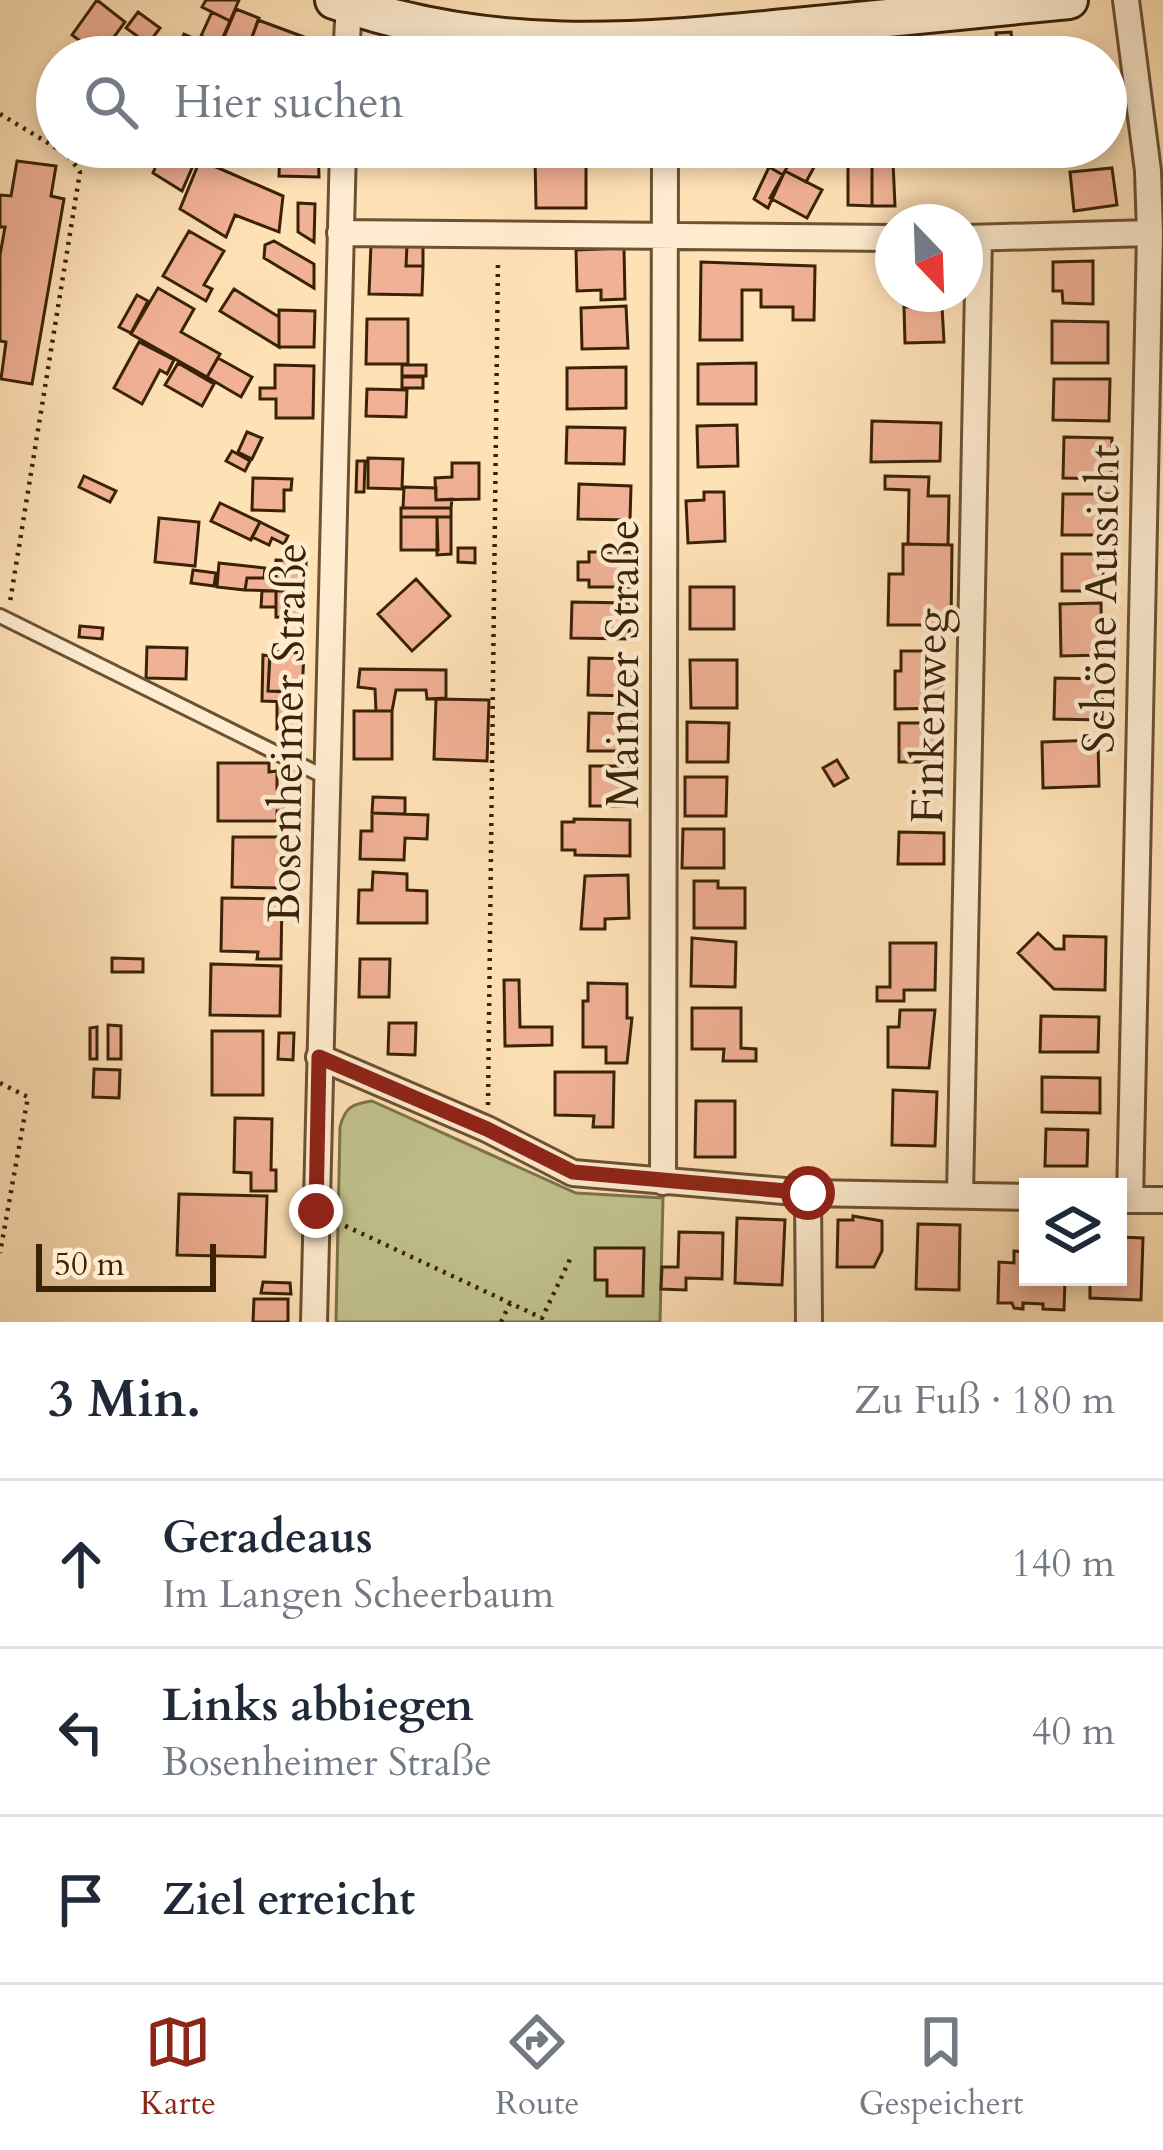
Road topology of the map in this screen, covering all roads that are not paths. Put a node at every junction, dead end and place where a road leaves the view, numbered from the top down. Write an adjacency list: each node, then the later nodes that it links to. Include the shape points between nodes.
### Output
1 (1069, 0): 6 (main road)
2 (1126, 0): 10 (street, Schöne Aussicht)
3 (342, 3): 4 (street); 5 (main road)
4 (344, 36)
5 (489, 36)
6 (772, 36)
7 (342, 168): 9 (street, Bosenheimer Straße)
8 (664, 168): 11 (street, Mainzer Straße)
9 (340, 233): 11 (street); 16 (street, Bosenheimer Straße)
10 (1150, 233): 13 (street); 18 (street, Schöne Aussicht)
11 (664, 236): 12 (street); 19 (street, Mainzer Straße)
12 (875, 238)
13 (983, 238)
14 (971, 312): 21 (street, Finkenweg)
15 (3, 618): 16 (lane)
16 (328, 778): 17 (street, Bosenheimer Straße)
17 (319, 1057): 19 (street, via 573,1172); 25 (street, Bosenheimer Straße)
18 (1125, 1178)
19 (663, 1182): 20 (street)
20 (808, 1193): 21 (street); 26 (street)
21 (960, 1195): 22 (street)
22 (1019, 1197)
23 (1127, 1200): 24 (street)
24 (1163, 1200)
25 (314, 1322)
26 (809, 1322)

